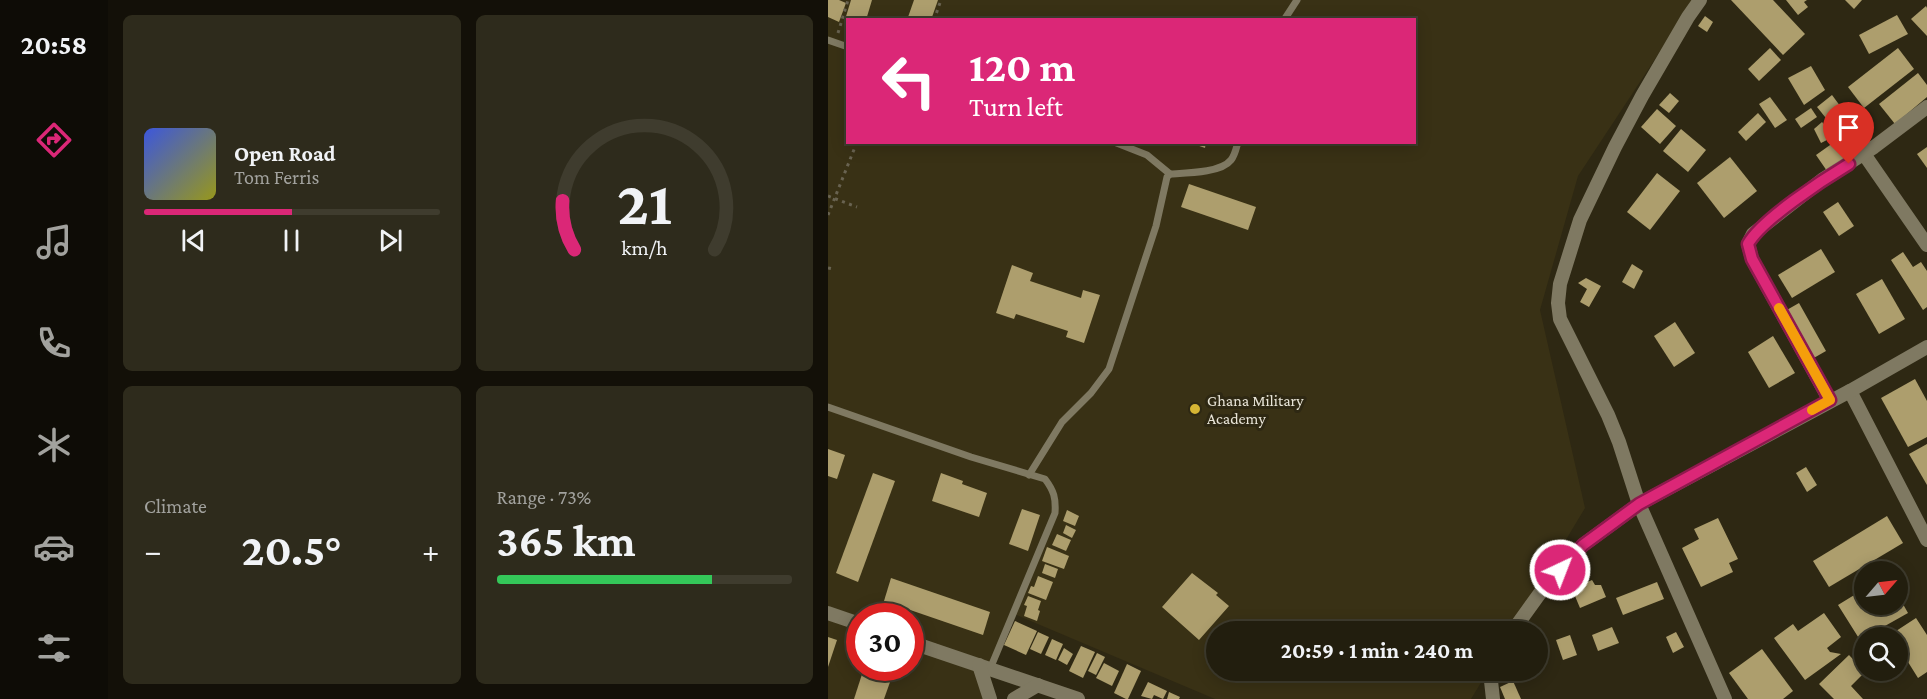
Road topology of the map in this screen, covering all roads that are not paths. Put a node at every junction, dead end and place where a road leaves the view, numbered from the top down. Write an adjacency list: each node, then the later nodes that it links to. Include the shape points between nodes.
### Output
1 (1298, 0): 3 (lane)
2 (1700, 0): 17 (street, via 1615,147 1580,220 1560,284 1560,319 1608,415)
3 (1285, 18)
4 (831, 41): 5 (lane)
5 (846, 46)
6 (1927, 107): 9 (street)
7 (1118, 144): 10 (lane, via 1147,155)
8 (1237, 144): 10 (lane, via 1229,163 1220,168)
9 (1864, 154): 11 (street); 14 (street, via 1822,180 1753,234 1748,244 1752,259)
10 (1170, 174): 16 (lane, via 1109,369 1062,422)
11 (1927, 245)
12 (1927, 347): 13 (street)
13 (1851, 391): 14 (street); 18 (street)
14 (1830, 400): 17 (street)
15 (828, 407): 16 (lane)
16 (1029, 475): 23 (lane, via 1045,479 1053,489 1055,513)
17 (1639, 504): 21 (street, via 1583,545 1548,582); 30 (street)
18 (1927, 540)
19 (828, 613): 20 (street)
20 (846, 619)
21 (1520, 621)
22 (924, 647): 23 (street)
23 (984, 667): 25 (street); 26 (street)
24 (1491, 681): 29 (street)
25 (1038, 685): 27 (street); 28 (street)
26 (990, 699)
27 (1014, 699)
28 (1078, 699)
29 (1493, 699)
30 (1725, 699)

